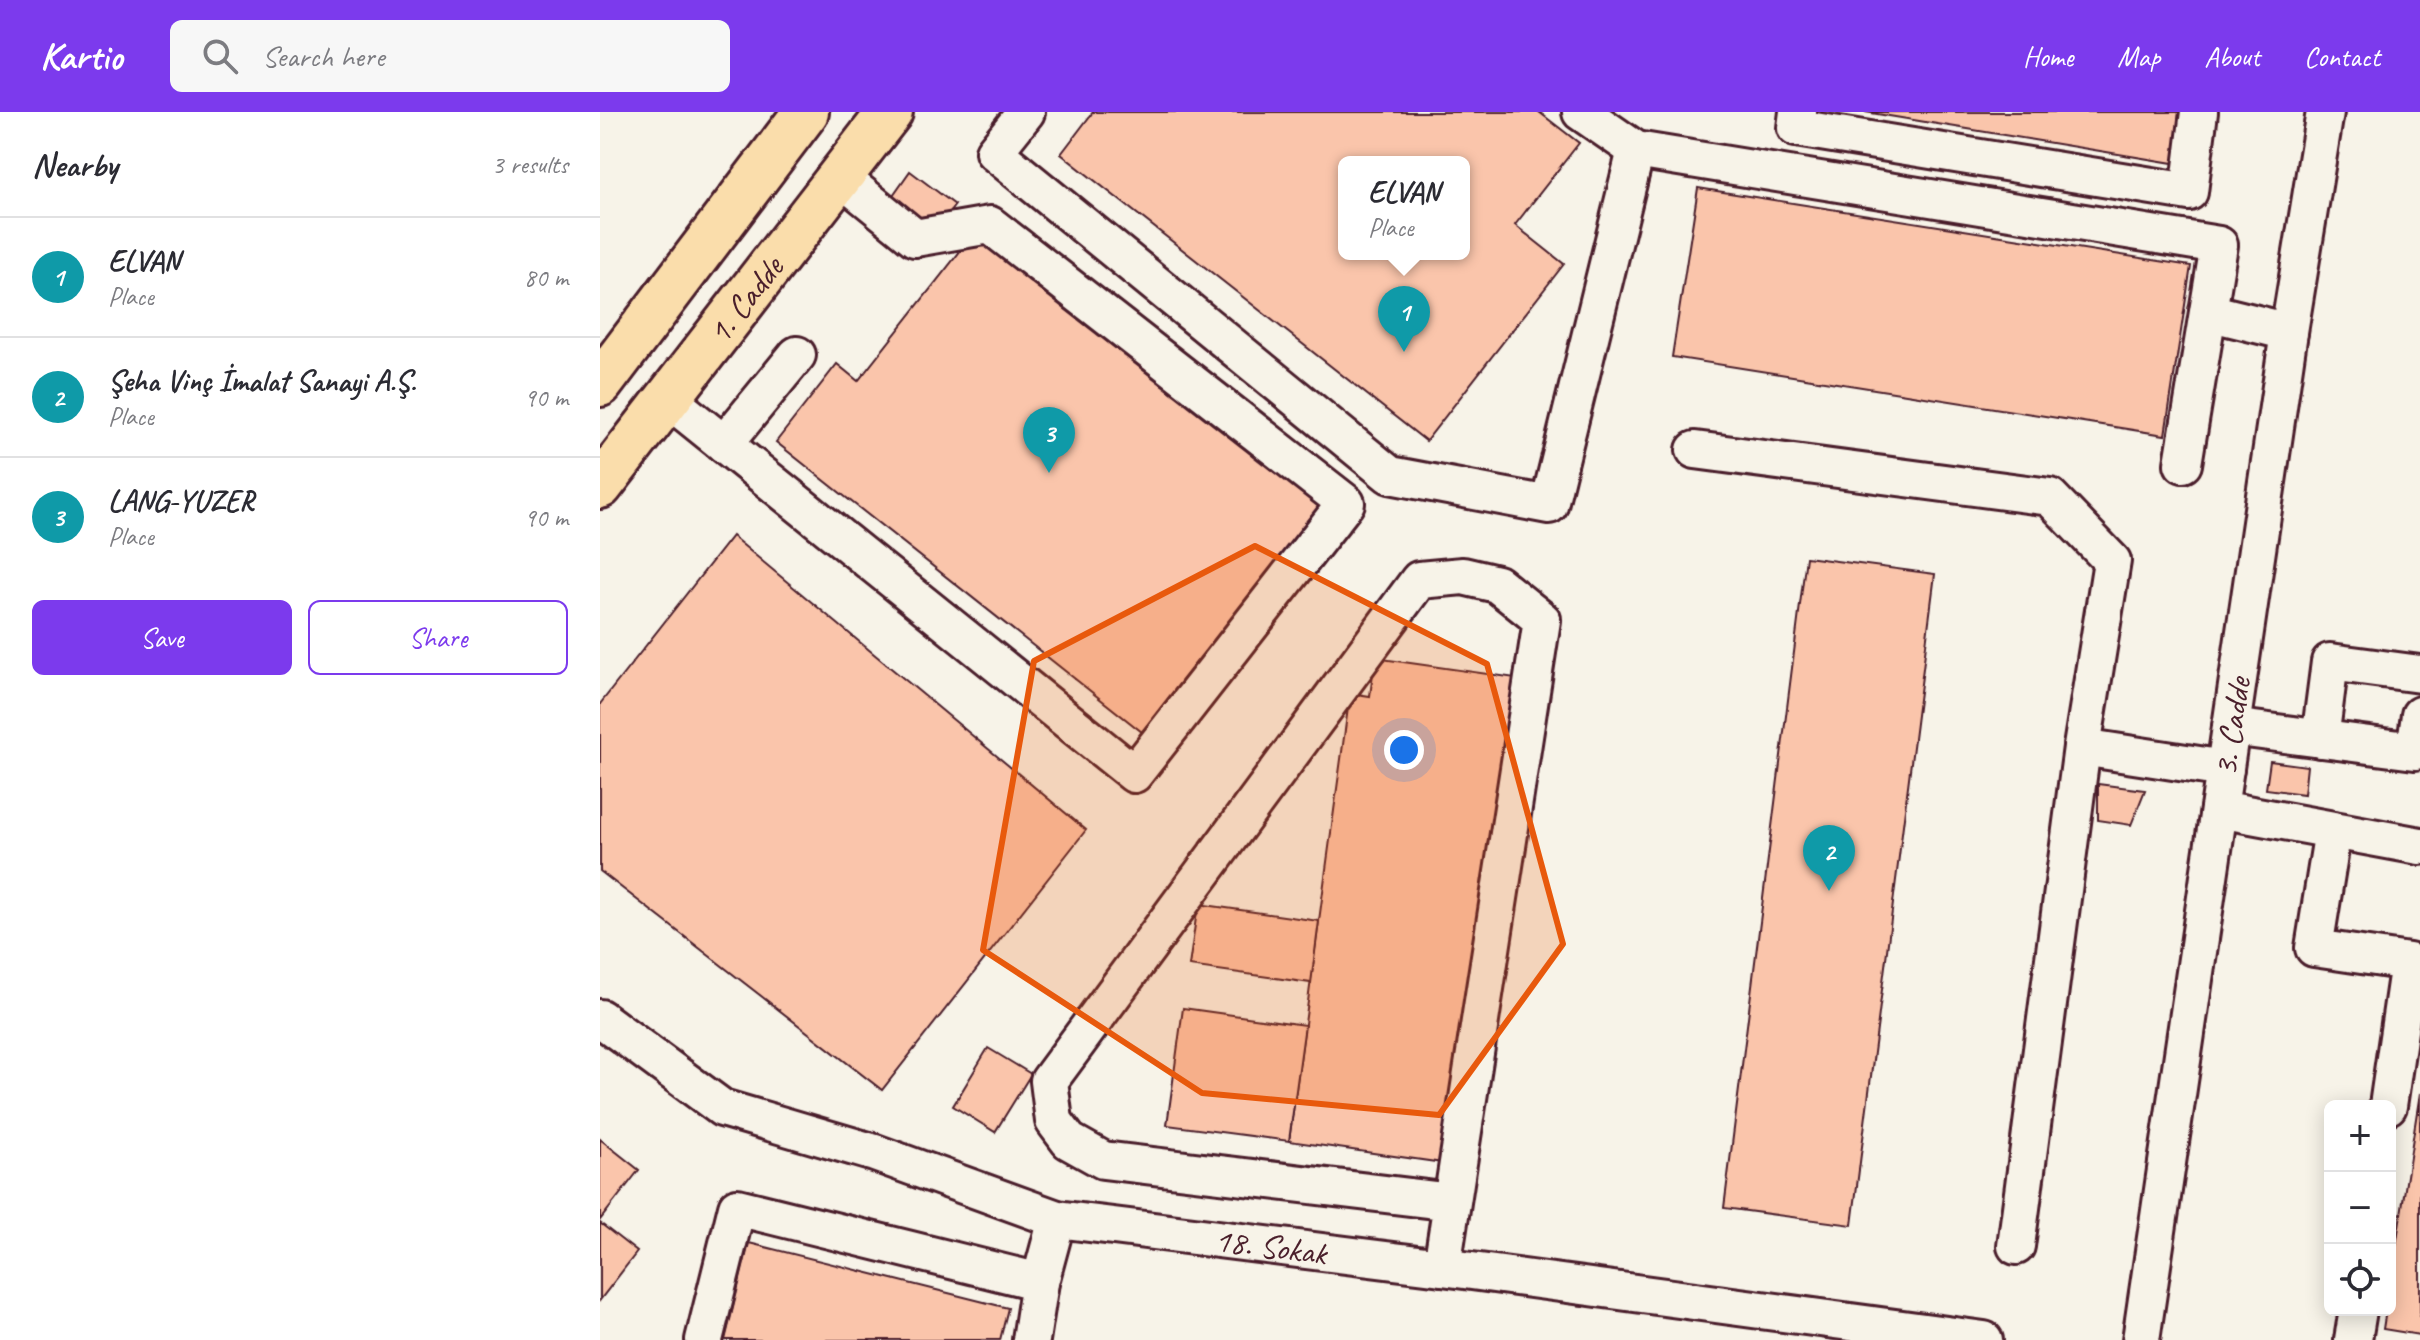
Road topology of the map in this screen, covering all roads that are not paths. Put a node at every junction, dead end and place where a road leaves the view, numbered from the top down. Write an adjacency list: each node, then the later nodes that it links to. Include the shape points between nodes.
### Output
1 (806, 112): 13 (main road, 1. Cadde)
2 (890, 112): 9 (main road, 1. Cadde)
3 (1026, 112): 8 (street, via 994,152 1390,475 1549,505)
4 (1581, 112): 8 (street)
5 (1798, 112): 6 (street, via 1796,128 2189,192)
6 (2199, 112)
7 (2325, 112): 11 (street, 3. Cadde)
8 (1636, 150): 10 (street, via 2219,245)
9 (840, 177): 14 (main road, 1. Cadde); 15 (street, via 915,238 990,225 1346,503 1134,774)
10 (2208, 312): 11 (street); 17 (street)
11 (2289, 332): 21 (street, 3. Cadde)
12 (797, 355): 15 (street)
13 (600, 384)
14 (668, 399): 15 (street); 18 (main road, 1. Cadde)
15 (724, 444)
16 (1695, 450): 23 (street, via 2050,497 2112,561)
17 (2183, 464)
18 (600, 486)
19 (2420, 674): 22 (street, via 2330,662)
20 (2420, 718): 22 (street, via 2415,751)
21 (2231, 727): 22 (street); 24 (street, 3. Cadde)
22 (2320, 739)
23 (2082, 747): 24 (street); 32 (street)
24 (2225, 769): 25 (street, 3. Cadde)
25 (2219, 809): 26 (street); 39 (street, 3. Cadde)
26 (2333, 830): 27 (street); 29 (street, via 2314,948 2409,962)
27 (2420, 846)
28 (600, 1018): 31 (street, 18. Sokak, via 722,1108 875,1153)
29 (2389, 1100)
30 (1452, 1202): 30 (street, via 1542,620 1497,584 1463,576 1419,580 1049,1081 1054,1121 1069,1141 1103,1160); 33 (street)
31 (1057, 1219): 33 (street, 18. Sokak); 34 (street)
32 (2016, 1246)
33 (1442, 1267): 38 (street, 18. Sokak)
34 (1040, 1282): 36 (street, via 737,1207); 37 (street)
35 (2357, 1316): 40 (street)
36 (704, 1340)
37 (1031, 1340)
38 (1984, 1340)
39 (2141, 1340)
40 (2353, 1340)

